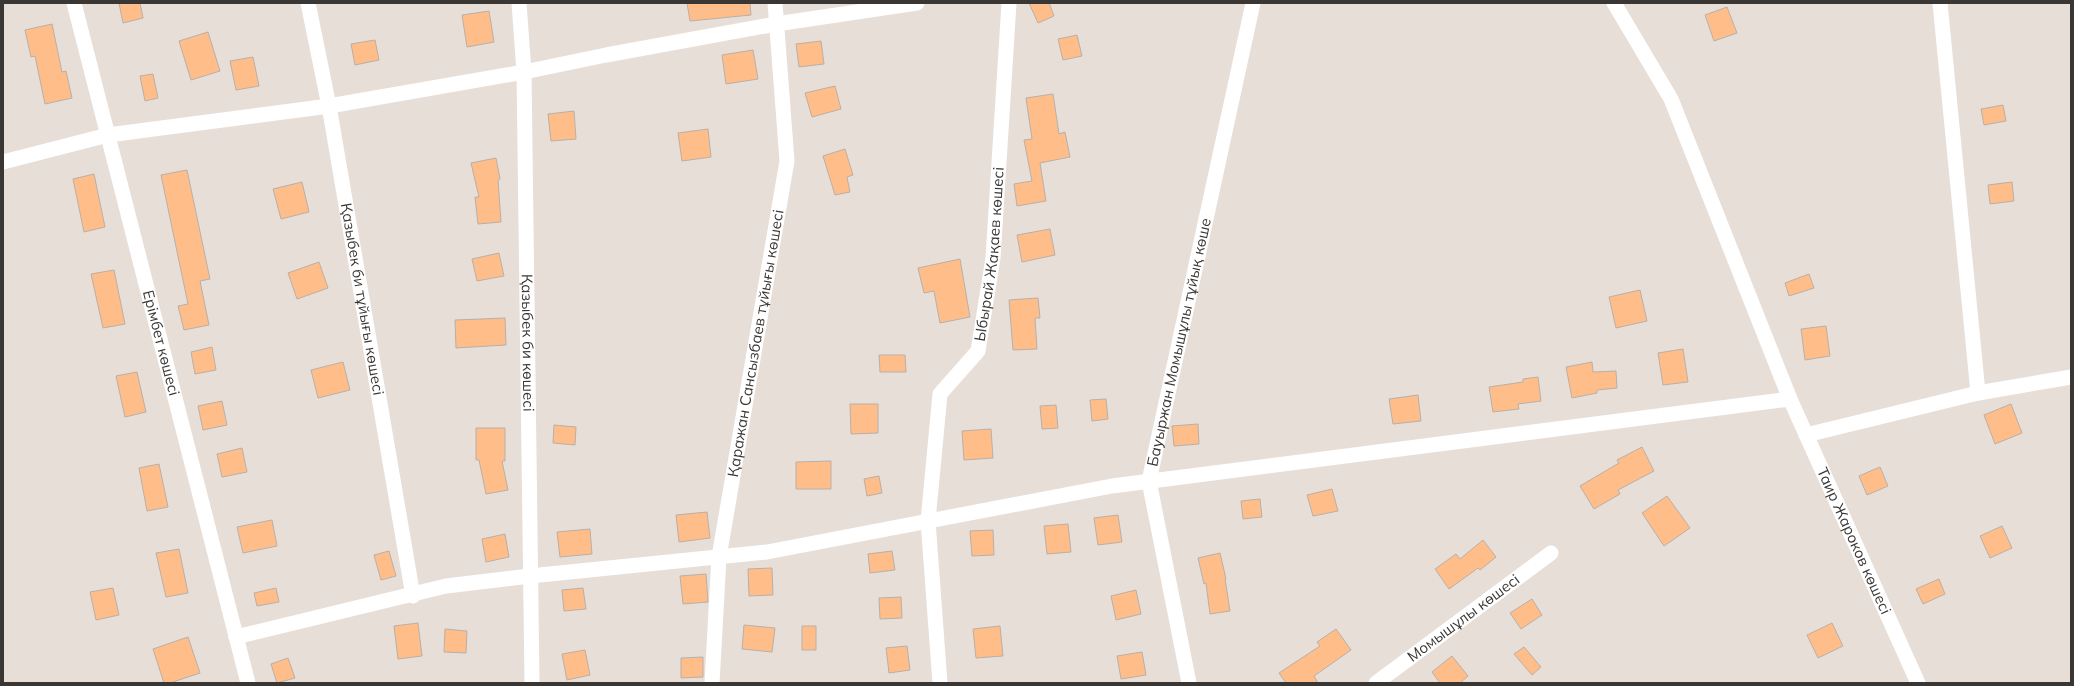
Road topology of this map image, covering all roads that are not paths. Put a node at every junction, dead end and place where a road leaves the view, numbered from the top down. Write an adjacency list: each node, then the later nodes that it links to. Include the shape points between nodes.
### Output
1 (74, 3): 13 (street, Ерімбет көшесі)
2 (308, 3): 12 (street, Қазыбек би тұйығы көшесі)
3 (519, 3): 11 (street, Қазыбек би көшесі)
4 (776, 3): 10 (street, Қаражан Сансызбаев тұйығы көшесі)
5 (917, 3): 10 (street)
6 (1008, 3): 20 (street, Ыбырай Жақаев көшесі, via 993,258 978,351 940,394)
7 (1253, 3): 19 (street, Бауыржан Момышұлы тұйық көше)
8 (1614, 3): 17 (street, Таир Жароков көшесі, via 1671,99)
9 (1940, 3): 16 (street)
10 (776, 24): 11 (street); 22 (street, Қаражан Сансызбаев тұйығы көшесі, via 787,160)
11 (524, 72): 12 (street); 23 (street, Қазыбек би көшесі)
12 (329, 106): 13 (street); 24 (street, Қазыбек би тұйығы көшесі)
13 (108, 134): 14 (street); 25 (street, Ерімбет көшесі)
14 (3, 162)
15 (2071, 377): 16 (street)
16 (1978, 393): 18 (street)
17 (1790, 399): 18 (street, Таир Жароков көшесі); 19 (street)
18 (1806, 435): 32 (street, Таир Жароков көшесі)
19 (1149, 481): 20 (street); 30 (street, Бауыржан Момышұлы тұйық көше)
20 (928, 521): 22 (street, via 767,552); 29 (street, Ыбырай Жақаев көшесі)
21 (1551, 553): 31 (street, Момышұлы көшесі)
22 (719, 556): 23 (street); 28 (street, Қаражан Сансызбаев тұйығы көшесі)
23 (530, 576): 24 (street, via 446,586); 27 (street, Қазыбек би көшесі)
24 (413, 596): 25 (street)
25 (236, 637): 26 (street, Ерімбет көшесі)
26 (248, 683)
27 (532, 683)
28 (712, 683)
29 (940, 683)
30 (1189, 683)
31 (1376, 683)
32 (1918, 683)

